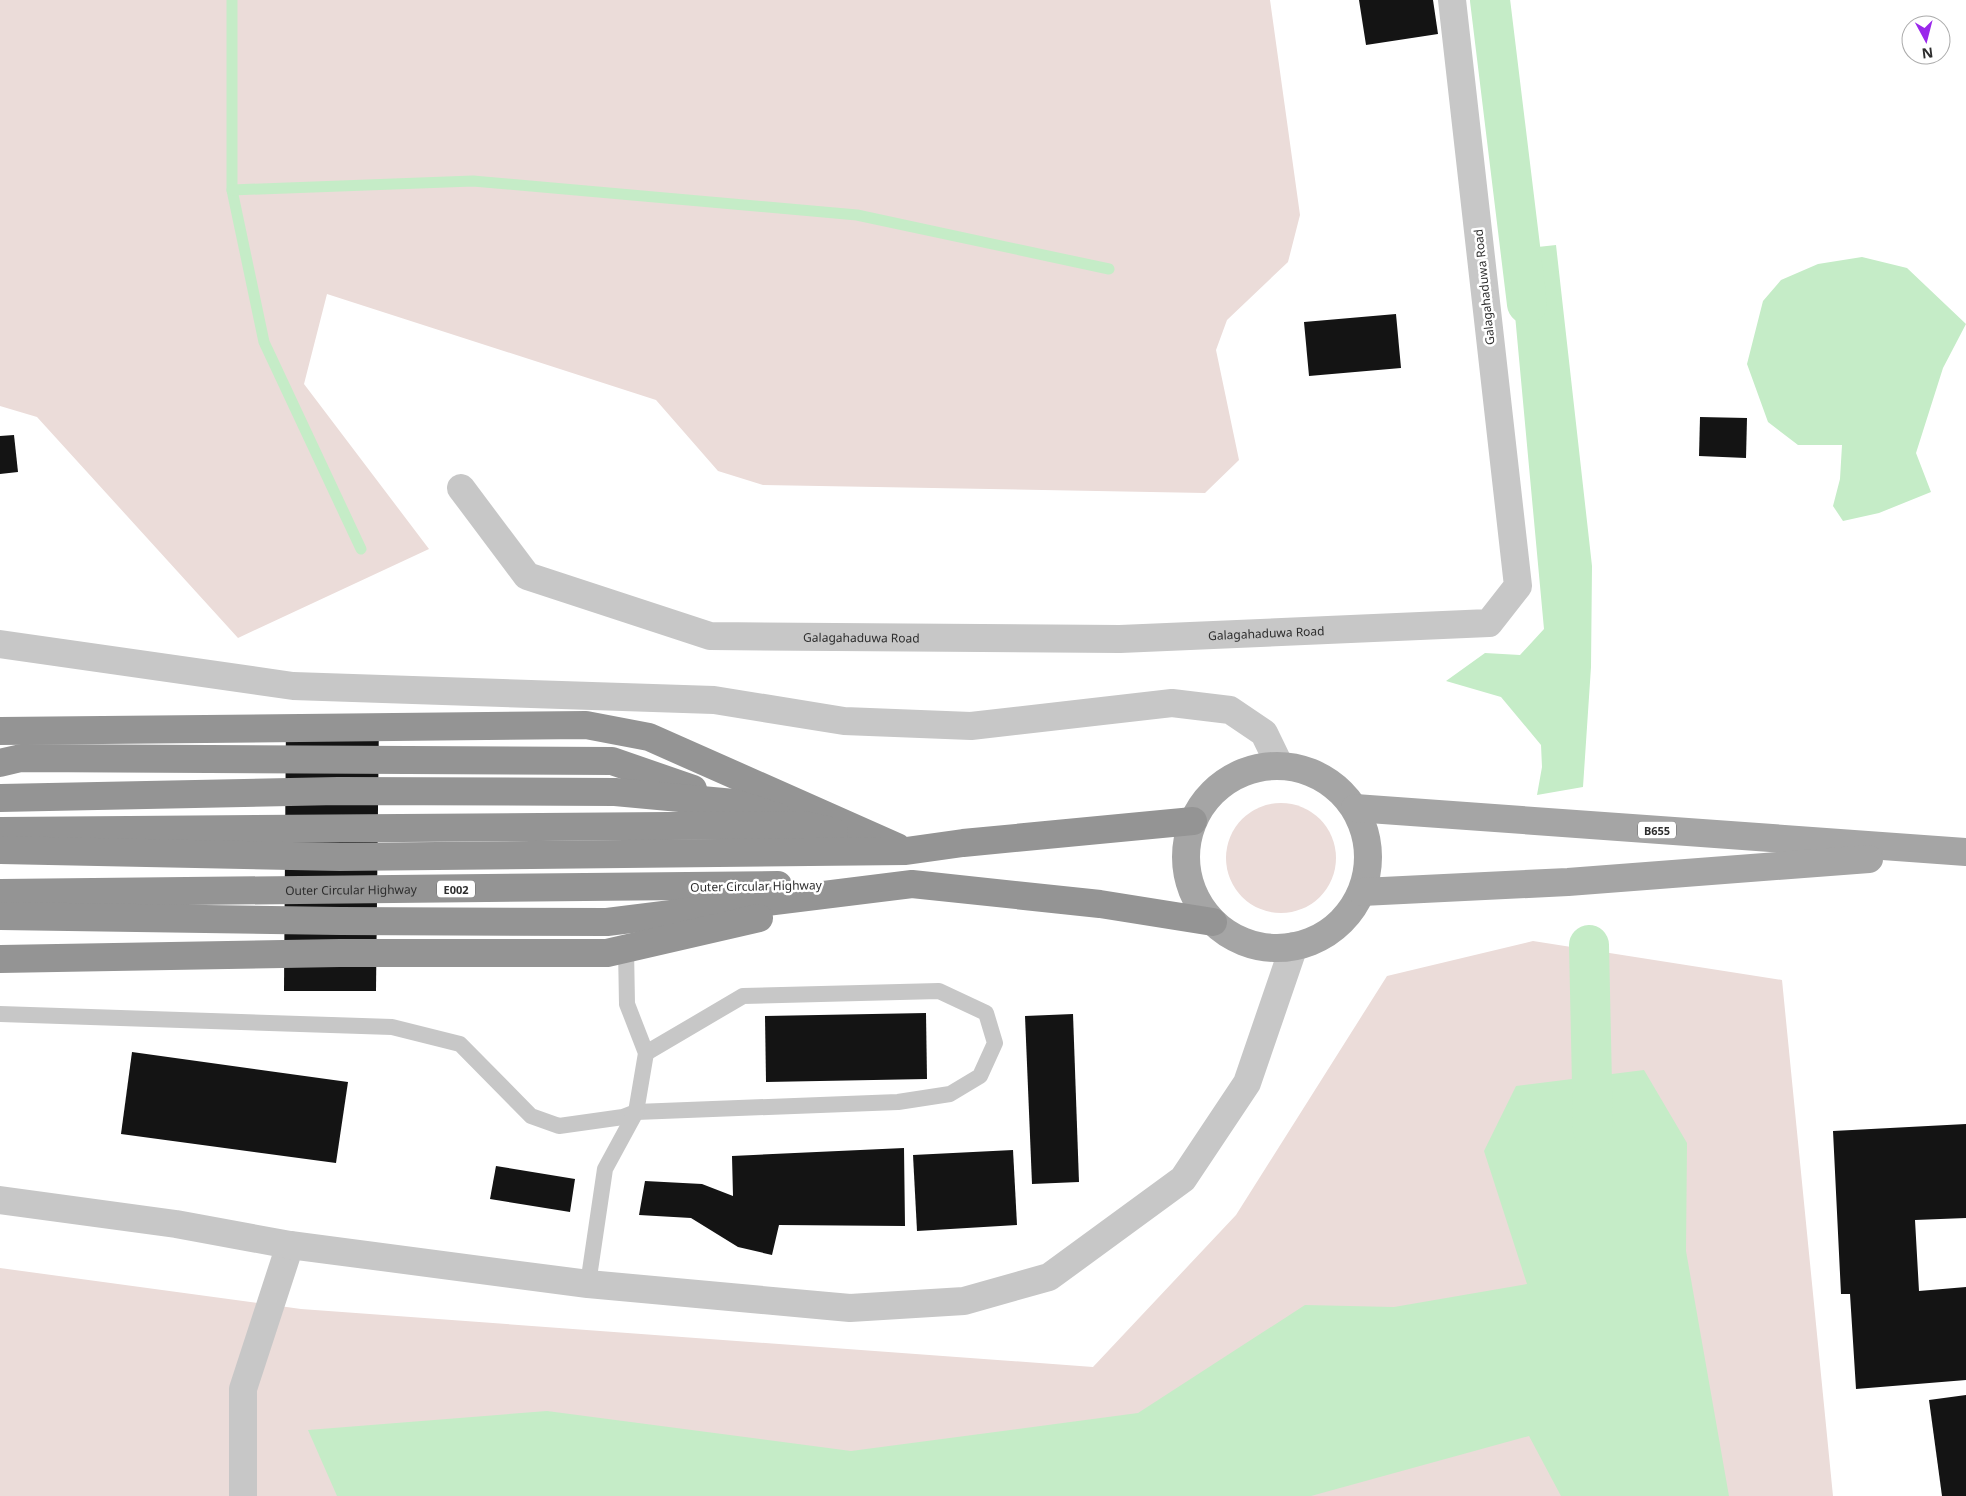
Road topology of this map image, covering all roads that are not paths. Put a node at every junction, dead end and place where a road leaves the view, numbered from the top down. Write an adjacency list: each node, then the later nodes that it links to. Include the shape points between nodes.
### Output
1 (1452, 0): 2 (street, Galagahaduwa Road, via 1518,586 1489,623 1120,639 710,636 527,576)
2 (461, 488)
3 (0, 644): 6 (street, via 293,686 714,700 844,721 971,726 1172,703 1230,710 1264,733)
4 (0, 731): 14 (highway, via 586,725 648,737)
5 (0, 762): 8 (highway, via 21,758 612,761)
6 (1280, 766): 9 (main road, via 1310,771 1336,785); 10 (main road, via 1254,768 1228,780 1208,797)
7 (0, 798): 8 (highway, via 338,791 605,792)
8 (734, 803): 11 (highway)
9 (1355, 808): 15 (main road, B655); 17 (main road, via 1367,835 1369,864)
10 (1193, 821): 14 (highway, via 963,842); 20 (main road, via 1186,847 1187,874 1196,900)
11 (804, 825): 12 (highway); 14 (highway)
12 (0, 830)
13 (0, 850): 14 (highway, via 340,857)
14 (906, 851)
15 (1962, 852): 17 (main road, B655, via 1568,882)
16 (912, 884): 18 (highway, Outer Circular Highway / E002); 19 (highway, via 607,922); 20 (highway, via 1100,904); 22 (highway)
17 (1362, 892): 21 (main road, via 1345,918 1322,936)
18 (0, 893)
19 (0, 916)
20 (1213, 922): 21 (main road, via 1237,939 1265,947)
21 (1294, 946): 29 (street, via 1247,1083 1183,1180 1049,1276 964,1301 850,1308)
22 (626, 949): 23 (highway, via 607,953 340,953); 25 (lane, via 627,1004)
23 (0, 959)
24 (0, 1014): 26 (lane, via 392,1027 460,1044 531,1116 559,1126 623,1117)
25 (646, 1053): 26 (lane); 26 (lane, via 743,996 930,991 939,991 986,1014 995,1044 980,1076 950,1094 898,1102)
26 (636, 1112): 29 (lane, via 605,1169)
27 (0, 1200): 28 (street, via 176,1224)
28 (290, 1245): 29 (street); 30 (street, via 243,1389)
29 (588, 1284)
30 (244, 1496)

